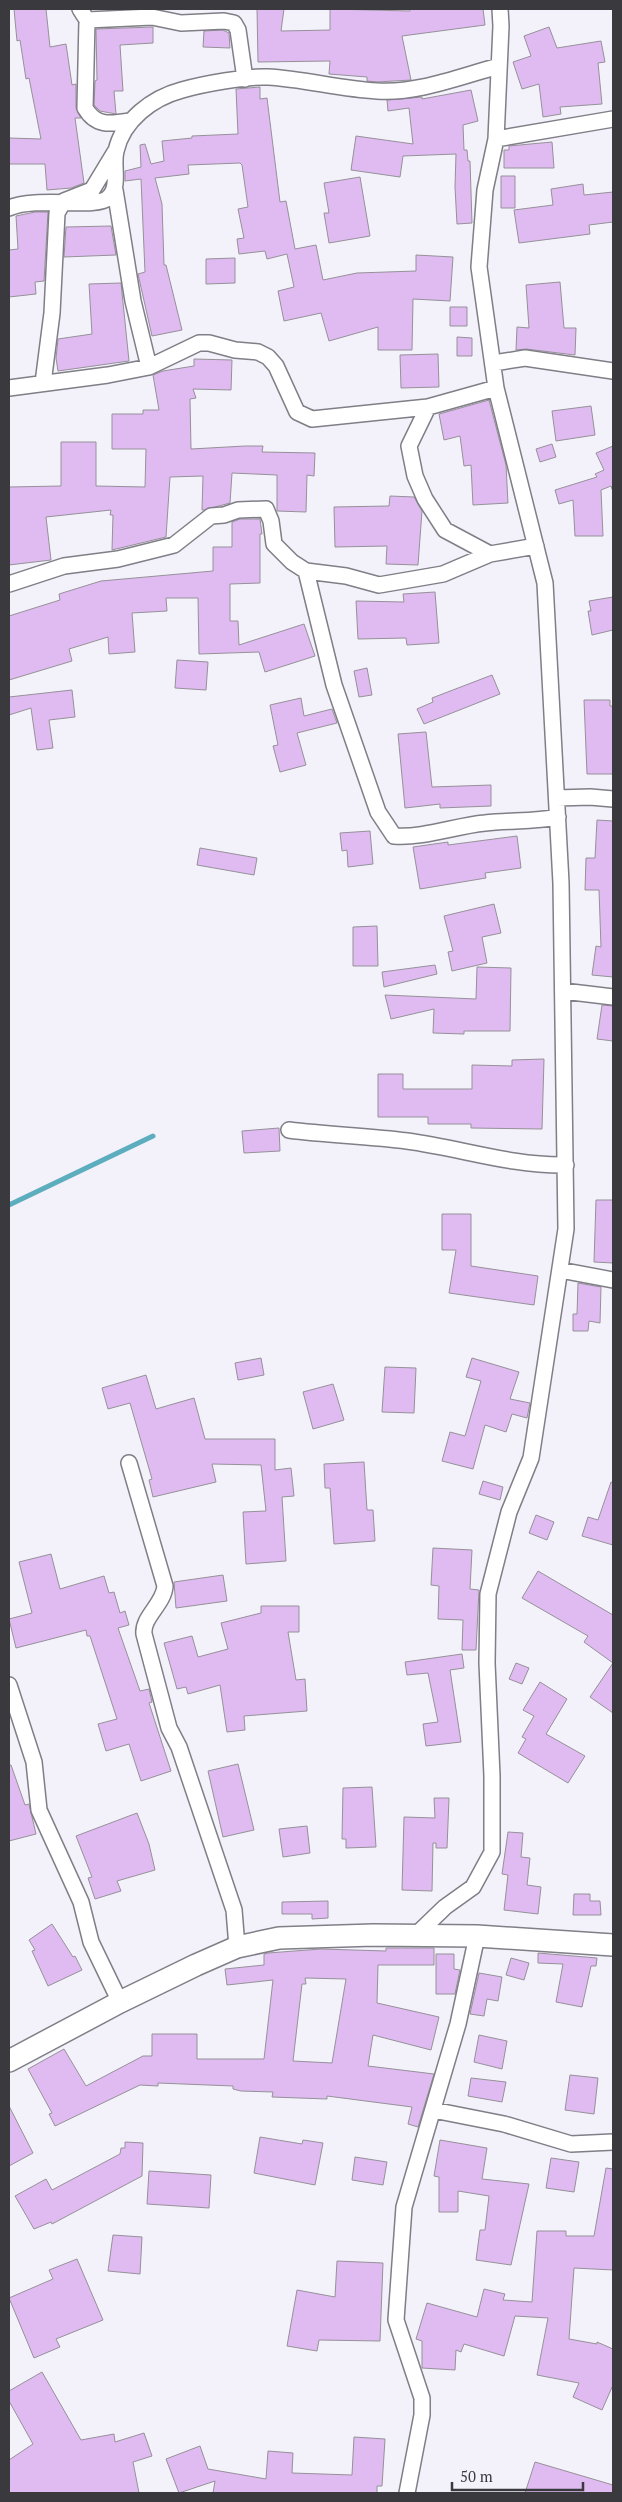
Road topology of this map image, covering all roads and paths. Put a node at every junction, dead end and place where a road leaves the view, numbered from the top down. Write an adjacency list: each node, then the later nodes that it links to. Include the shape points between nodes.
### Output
1 (500, 9): 3 (street)
2 (83, 14): 4 (street, via 152,17 181,23 224,20 234,23 238,30); 6 (street, via 85,108 91,118 100,122)
3 (499, 66): 4 (street, via 415,88 378,91 266,77); 7 (street)
4 (244, 79): 6 (street, via 181,90 153,103)
5 (613, 119): 7 (street)
6 (130, 121): 8 (street)
7 (496, 139): 12 (street, via 485,190 480,267)
8 (116, 151): 9 (street); 10 (street, via 92,190)
9 (115, 190): 10 (street, via 100,204); 13 (street, via 133,301)
10 (64, 202): 11 (street, via 26,202); 15 (street, via 57,213 52,313)
11 (9, 208)
12 (494, 363): 14 (street, via 525,358); 17 (street)
13 (149, 367): 15 (street); 18 (street, via 199,343 209,343 258,352 268,357 276,366 296,412 307,417)
14 (613, 371)
15 (43, 383): 16 (street)
16 (9, 388)
17 (496, 388): 18 (street); 19 (street)
18 (428, 407): 20 (street, via 410,446 415,476 445,530)
19 (536, 546): 20 (street); 23 (street, via 545,583)
20 (490, 554): 21 (street, via 443,574 379,585 346,576)
21 (306, 571): 22 (street, via 274,544 266,509 238,510 211,516 174,545 118,559 64,566); 25 (street, via 334,685 378,812 394,836 414,837 484,823 541,821)
22 (9, 584)
23 (557, 798): 24 (street); 25 (street)
24 (613, 800)
25 (558, 817): 26 (street)
26 (563, 991): 27 (street); 29 (street)
27 (613, 997)
28 (289, 1130): 29 (street, via 407,1141 477,1156 543,1165)
29 (566, 1164): 30 (street, via 566,1228)
30 (560, 1270): 31 (street); 34 (street, via 531,1458 509,1512 488,1594 492,1852 473,1887 445,1907)
31 (613, 1280)
32 (129, 1463): 37 (street, via 165,1586 165,1595 145,1624 144,1634 169,1728 179,1747 234,1910)
33 (9, 1685): 38 (street, via 34,1762 40,1810 81,1902 91,1942)
34 (416, 1935): 35 (street); 37 (street, via 279,1938)
35 (477, 1936): 36 (street); 40 (street, via 458,2024)
36 (613, 1945)
37 (237, 1947): 38 (street)
38 (120, 2002): 39 (street)
39 (9, 2061)
40 (433, 2110): 41 (street, via 504,2124 571,2144); 42 (street, via 404,2207 396,2310 396,2320 422,2398)
41 (613, 2142)
42 (408, 2493)

